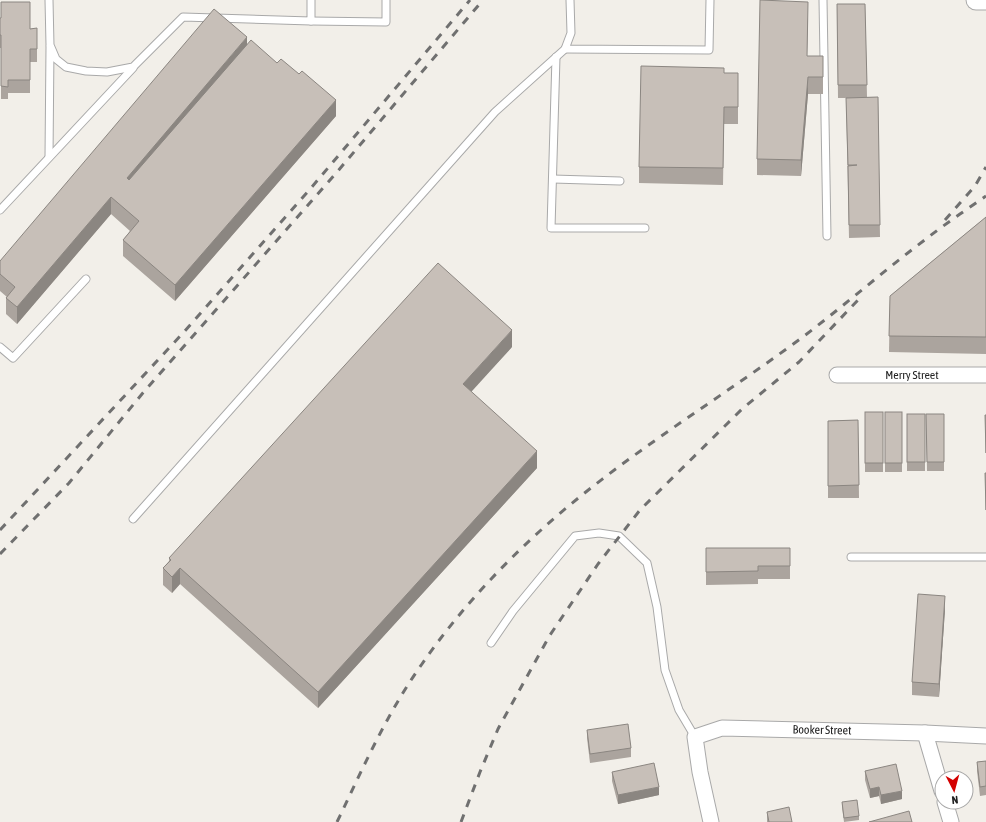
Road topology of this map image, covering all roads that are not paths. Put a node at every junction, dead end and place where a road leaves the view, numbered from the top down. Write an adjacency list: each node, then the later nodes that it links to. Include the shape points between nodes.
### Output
1 (49, 0): 10 (lane)
2 (312, 0): 9 (lane)
3 (386, 0): 9 (lane, via 386,22)
4 (570, 0): 11 (lane, via 571,33)
5 (710, 0): 11 (lane, via 709,50)
6 (824, 0): 19 (lane)
7 (976, 0): 8 (street)
8 (986, 0)
9 (311, 21): 13 (lane, via 183,17)
10 (50, 45): 13 (lane, via 56,59 66,67 86,72 107,72); 14 (lane)
11 (565, 49): 12 (lane)
12 (556, 57): 15 (lane); 24 (lane, via 495,112)
13 (133, 67): 14 (lane)
14 (49, 157): 17 (lane)
15 (553, 179): 16 (lane); 18 (lane, via 551,228)
16 (620, 181)
17 (0, 210)
18 (645, 228)
19 (827, 236)
20 (86, 279): 21 (lane, via 13,358)
21 (0, 347)
22 (837, 375): 23 (street, Merry Street)
23 (986, 375)
24 (134, 519)
25 (851, 557): 26 (lane)
26 (986, 557)
27 (491, 643): 30 (lane, via 513,611 576,536 599,533 619,536 647,563 665,670 679,710)
28 (925, 733): 29 (street, Booker Street); 30 (street, Booker Street, via 722,728); 31 (street)
29 (986, 736)
30 (695, 737): 33 (street)
31 (936, 770)
32 (947, 810): 34 (street)
33 (711, 822)
34 (951, 822)

